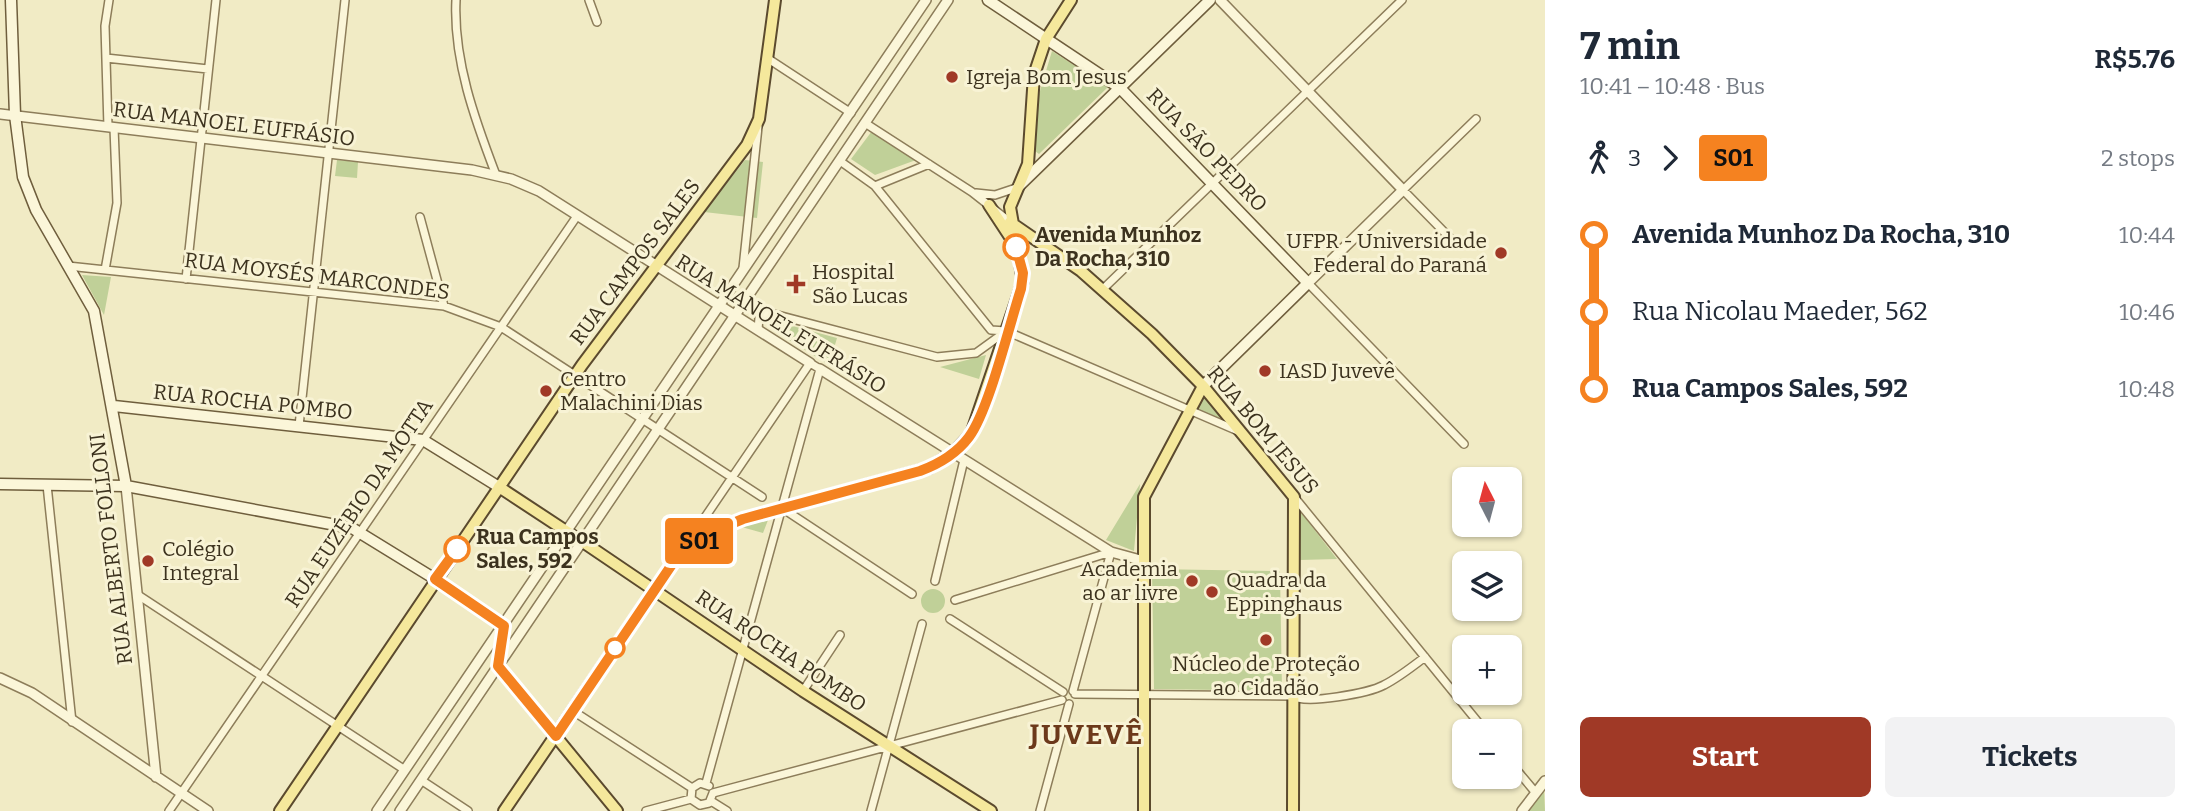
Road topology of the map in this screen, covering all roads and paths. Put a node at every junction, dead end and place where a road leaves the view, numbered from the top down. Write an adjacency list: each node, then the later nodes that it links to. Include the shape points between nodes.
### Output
1 (11, 0): 26 (main road, RUA ALBERTO FOLLONI)
2 (109, 0): 19 (street)
3 (216, 0): 21 (street)
4 (345, 0): 32 (street)
5 (456, 0): 35 (street, via 464,77)
6 (589, 0): 16 (street)
7 (775, 0): 20 (main road, RUA CAMPOS SALES)
8 (926, 0): 24 (street)
9 (948, 0): 29 (street)
10 (988, 0): 18 (main road, RUA SÃO PEDRO)
11 (1071, 0): 18 (main road)
12 (1203, 0): 17 (main road)
13 (1210, 0): 17 (main road)
14 (1220, 0): 23 (street)
15 (1402, 0): 23 (street)
16 (597, 22)
17 (1182, 27): 22 (main road)
18 (1046, 39): 22 (main road, RUA SÃO PEDRO); 38 (main road, via 1032,86 1027,164)
19 (106, 58): 21 (street); 30 (street)
20 (767, 58): 24 (street); 27 (main road, RUA CAMPOS SALES)
21 (208, 69): 31 (street)
22 (1120, 88): 36 (main road, RUA SÃO PEDRO); 38 (main road)
23 (1308, 91): 36 (street); 39 (street)
24 (851, 113): 50 (street)
25 (0, 114): 26 (street, RUA MANOEL EUFRÁSIO)
26 (15, 116): 30 (street, RUA MANOEL EUFRÁSIO); 48 (main road, RUA ALBERTO FOLLONI, via 19,159 29,194)
27 (759, 118): 47 (main road, RUA CAMPOS SALES, via 741,154); 50 (street)
28 (1476, 119): 39 (street)
29 (865, 123): 33 (street); 34 (street, RUA BOM JESUS)
30 (111, 127): 31 (street, RUA MANOEL EUFRÁSIO); 49 (street, via 117,203)
31 (201, 138): 32 (street, RUA MANOEL EUFRÁSIO); 51 (street)
32 (328, 153): 35 (street, RUA MANOEL EUFRÁSIO); 54 (street)
33 (840, 161): 37 (street); 57 (street)
34 (929, 164): 37 (street); 40 (street, RUA BOM JESUS)
35 (496, 175): 42 (street, RUA MANOEL EUFRÁSIO, via 539,191)
36 (1212, 184): 52 (main road, RUA SÃO PEDRO); 53 (street)
37 (875, 186): 62 (street, via 991,330)
38 (1016, 188): 40 (street, via 995,195); 44 (main road)
39 (1404, 190): 45 (street); 52 (street)
40 (972, 192): 41 (street, RUA BOM JESUS)
41 (989, 205): 44 (street, RUA BOM JESUS); 46 (main road)
42 (577, 215): 47 (street, RUA MANOEL EUFRÁSIO); 60 (street, RUA EUZÉBIO DA MOTTA)
43 (420, 217): 55 (street)
44 (1010, 222): 46 (main road); 53 (main road, RUA BOM JESUS)
45 (1452, 240)
46 (1015, 245): 62 (main road, via 1023,281)
47 (654, 264): 56 (street, RUA MANOEL EUFRÁSIO); 65 (main road, RUA CAMPOS SALES)
48 (68, 266): 49 (street, RUA MOYSÉS MARCONDES); 69 (main road, RUA ALBERTO FOLLONI, via 94,311)
49 (105, 270): 51 (street, RUA MOYSÉS MARCONDES)
50 (743, 272): 56 (street)
51 (186, 279): 54 (street, RUA MOYSÉS MARCONDES)
52 (1308, 283): 67 (main road); 76 (street, RUA SÃO PEDRO)
53 (1103, 289): 67 (main road, RUA BOM JESUS)
54 (313, 292): 55 (street, RUA MOYSÉS MARCONDES); 72 (street)
55 (444, 306): 60 (street, RUA MOYSÉS MARCONDES)
56 (720, 306): 59 (street, RUA MANOEL EUFRÁSIO); 71 (street)
57 (743, 306): 58 (street); 59 (street)
58 (767, 313): 61 (street, via 759,318); 62 (street, via 937,357 976,353)
59 (736, 316): 61 (street, RUA MANOEL EUFRÁSIO); 73 (street)
60 (501, 327): 65 (street, RUA MOYSÉS MARCONDES); 75 (street, RUA EUZÉBIO DA MOTTA)
61 (758, 329): 63 (street, RUA MANOEL EUFRÁSIO)
62 (1006, 331): 70 (street); 77 (main road, via 977,422)
63 (810, 363): 64 (street, RUA MANOEL EUFRÁSIO); 66 (street)
64 (820, 369): 68 (street); 77 (street, RUA MANOEL EUFRÁSIO)
65 (575, 375): 71 (street, RUA MOYSÉS MARCONDES); 83 (main road, RUA CAMPOS SALES)
66 (798, 380): 68 (street, via 810,380); 79 (street)
67 (1203, 386): 70 (main road); 74 (main road, RUA BOM JESUS)
68 (815, 387): 86 (street)
69 (114, 406): 72 (main road, RUA ROCHA POMBO); 82 (main road, RUA ALBERTO FOLLONI)
70 (1190, 410): 74 (street); 91 (main road, via 1144,497)
71 (644, 420): 73 (street, RUA MOYSÉS MARCONDES); 88 (street)
72 (299, 426): 75 (main road, RUA ROCHA POMBO)
73 (659, 430): 79 (street, RUA MOYSÉS MARCONDES); 88 (street)
74 (1242, 433): 85 (main road, RUA BOM JESUS)
75 (423, 440): 83 (main road, RUA ROCHA POMBO); 87 (street, RUA EUZÉBIO DA MOTTA)
76 (1464, 444)
77 (953, 453): 78 (street, RUA MANOEL EUFRÁSIO); 86 (main road, via 920,471)
78 (964, 460): 89 (street, RUA MANOEL EUFRÁSIO); 93 (street)
79 (732, 477): 84 (street, RUA MOYSÉS MARCONDES); 90 (street)
80 (0, 484): 81 (main road)
81 (47, 485): 82 (main road); 115 (street)
82 (126, 486): 87 (main road); 96 (street, RUA ALBERTO FOLLONI)
83 (499, 487): 88 (main road, RUA ROCHA POMBO); 92 (main road, RUA CAMPOS SALES)
84 (762, 496)
85 (1294, 497): 104 (street, RUA BOM JESUS); 111 (main road)
86 (782, 508): 90 (main road, via 721,528); 95 (street); 103 (street)
87 (361, 531): 92 (main road); 106 (street, RUA EUZÉBIO DA MOTTA)
88 (575, 537): 94 (main road, RUA ROCHA POMBO); 100 (street); 102 (street)
89 (1111, 552): 91 (street, RUA MANOEL EUFRÁSIO); 97 (street); 109 (street)
90 (679, 554): 94 (main road)
91 (1143, 561): 110 (main road)
92 (435, 579): 100 (main road); 116 (main road, RUA CAMPOS SALES)
93 (935, 581)
94 (655, 589): 103 (main road, RUA ROCHA POMBO); 113 (main road)
95 (912, 594)
96 (138, 595): 106 (street); 121 (street, RUA ALBERTO FOLLONI)
97 (955, 600)
98 (950, 618): 112 (street)
99 (922, 624): 118 (street)
100 (504, 626): 102 (street); 105 (main road); 119 (street)
101 (840, 635): 108 (street)
102 (519, 636): 105 (street)
103 (743, 649): 108 (main road, RUA ROCHA POMBO); 124 (street)
104 (1425, 657): 111 (street, via 1376,689 1314,700); 114 (street, RUA BOM JESUS)
105 (498, 666): 117 (main road); 122 (street)
106 (262, 676): 116 (street); 126 (street, RUA EUZÉBIO DA MOTTA)
107 (0, 678): 115 (street)
108 (803, 691): 118 (main road, RUA ROCHA POMBO)
109 (1074, 693): 110 (street); 112 (street); 112 (street, via 1074,700)
110 (1144, 694): 111 (street); 144 (main road)
111 (1293, 696): 145 (main road)
112 (1065, 698): 118 (street); 143 (street)
113 (573, 711): 117 (main road); 125 (street)
114 (1475, 719)
115 (72, 723): 121 (street)
116 (336, 724): 119 (street); 133 (main road, RUA CAMPOS SALES)
117 (556, 736): 137 (main road); 138 (main road)
118 (889, 746): 128 (street); 141 (street); 142 (main road, RUA ROCHA POMBO)
119 (405, 770): 134 (street)
120 (1522, 776): 127 (street)
121 (156, 777): 126 (street)
122 (421, 780): 135 (street); 136 (street)
123 (1545, 781): 127 (street)
124 (706, 783): 125 (street); 128 (street)
125 (692, 788): 129 (street)
126 (181, 793): 131 (street, RUA EUZÉBIO DA MOTTA); 132 (street)
127 (1536, 793): 146 (street)
128 (712, 797): 130 (street); 140 (street)
129 (691, 799): 130 (street); 139 (street)
130 (699, 808)
131 (169, 811)
132 (208, 811)
133 (280, 811)
134 (377, 811)
135 (400, 811)
136 (468, 811)
137 (504, 811)
138 (617, 811)
139 (646, 811)
140 (727, 811)
141 (871, 811)
142 (992, 811)
143 (1040, 811)
144 (1144, 811)
145 (1293, 811)
146 (1522, 811)

